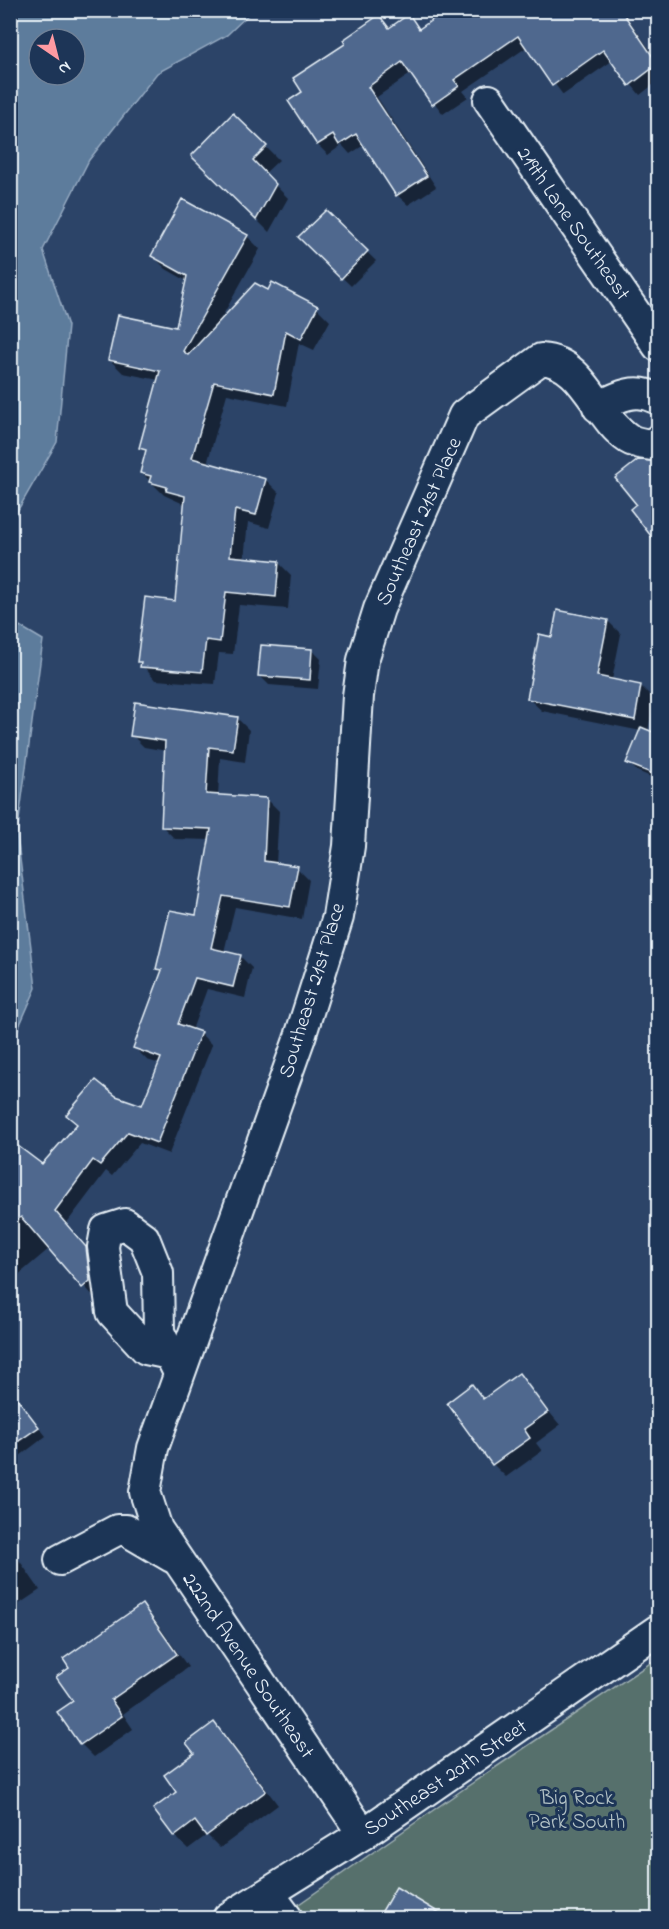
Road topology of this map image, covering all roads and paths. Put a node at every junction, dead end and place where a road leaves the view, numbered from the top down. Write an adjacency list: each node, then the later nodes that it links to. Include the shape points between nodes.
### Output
1 (489, 100): 2 (street, 219th Lane Southeast)
2 (658, 346)
3 (658, 399): 4 (street, via 649,394 627,393)
4 (598, 407): 5 (street, via 631,441 652,445); 6 (street, Southeast 21st Place, via 574,372 557,360 541,359 464,415 379,609 363,660 358,696 349,846 338,917 300,1037 175,1363)
5 (658, 440)
6 (145, 1492): 7 (street, 222nd Avenue Southeast, via 157,1529)
7 (177, 1559): 8 (street, via 126,1530 117,1530); 10 (street, 222nd Avenue Southeast)
8 (60, 1560)
9 (658, 1630): 10 (street, Southeast 20th Street)
10 (363, 1834): 11 (street, Southeast 20th Street)
11 (269, 1894): 12 (street, Southeast 20th Street); 13 (street)
12 (228, 1918)
13 (287, 1918)

